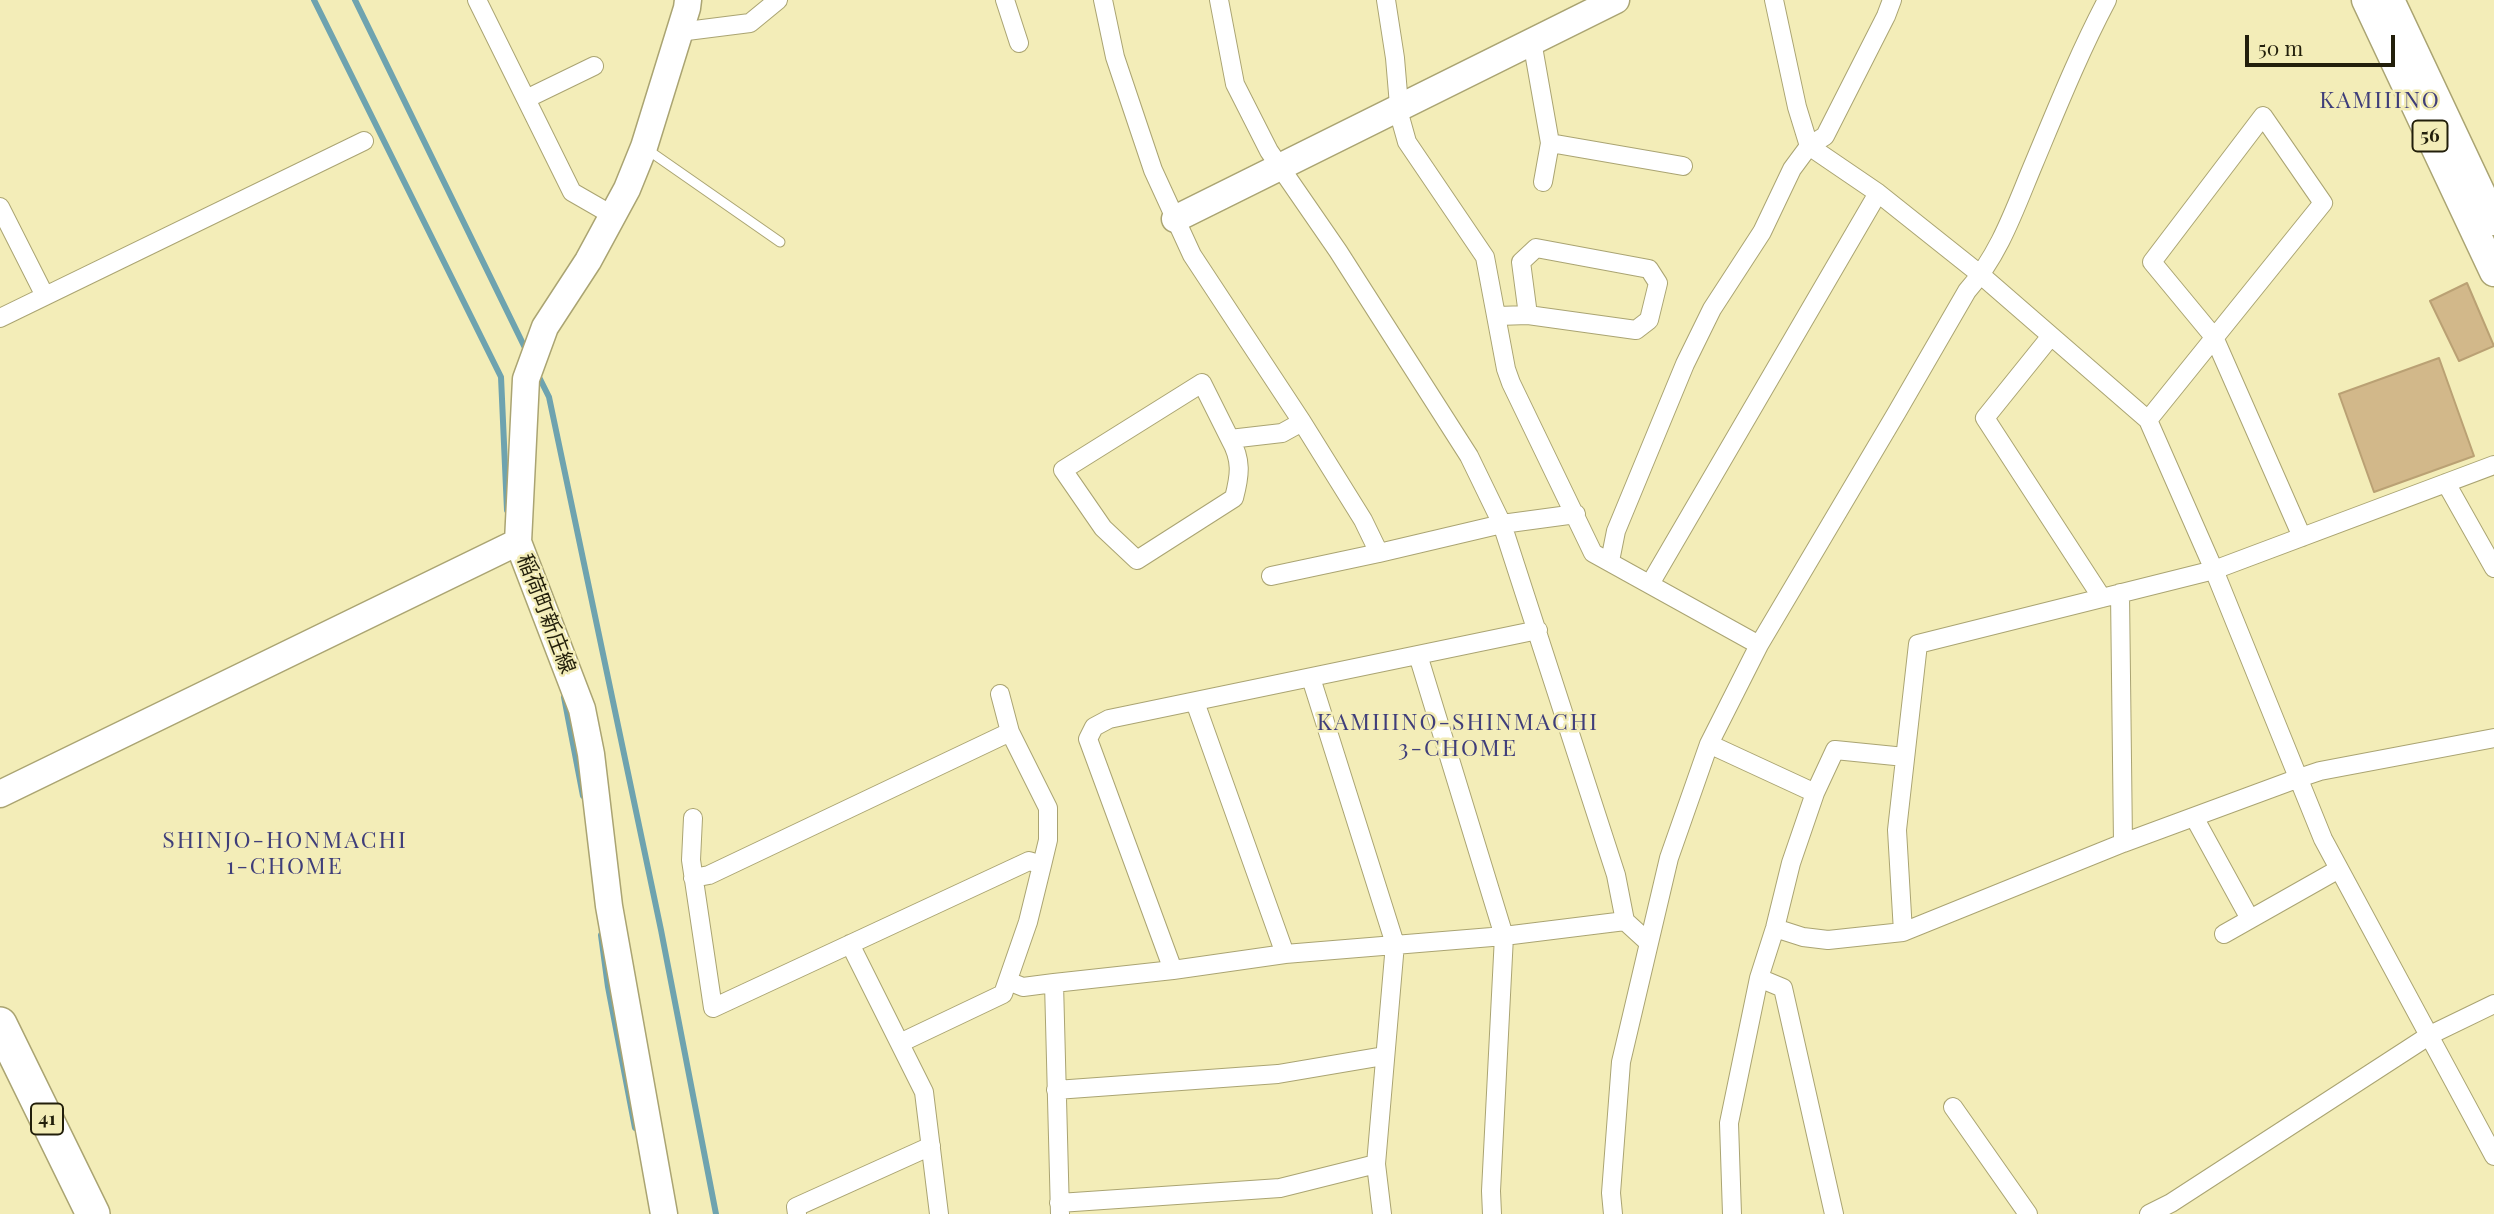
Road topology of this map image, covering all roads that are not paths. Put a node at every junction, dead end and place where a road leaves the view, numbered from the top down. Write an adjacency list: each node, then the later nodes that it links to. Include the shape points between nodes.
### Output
1 (477, 0): 17 (street)
2 (1005, 0): 15 (street)
3 (1103, 0): 29 (street, via 1115,57 1153,170)
4 (1219, 0): 24 (street, via 1235,84)
5 (1385, 0): 18 (street)
6 (1616, 0): 14 (main road)
7 (1774, 0): 21 (street)
8 (1892, 0): 21 (street, via 1825,136)
9 (2107, 0): 33 (street, via 2085,41 2008,230)
10 (2366, 0): 32 (main road, 56)
11 (2390, 0): 30 (main road, 56)
12 (773, 1): 13 (street, via 750,23)
13 (684, 10): 22 (main road, 稲荷町新庄線)
14 (1532, 41): 18 (main road); 20 (street)
15 (1019, 43)
16 (594, 66): 17 (street)
17 (526, 99): 28 (street, via 572,192)
18 (1399, 107): 24 (main road); 36 (street, via 1407,142 1485,257)
19 (363, 141): 34 (street)
20 (1550, 143): 23 (street); 25 (street)
21 (1809, 146): 26 (street); 50 (street, via 1690,353 1616,531)
22 (644, 147): 28 (main road, 稲荷町新庄線); 31 (lane)
23 (1683, 166)
24 (1280, 167): 29 (main road); 46 (street, via 1469,456)
25 (1543, 182)
26 (1878, 193): 33 (street); 54 (street)
27 (0, 207): 34 (street)
28 (612, 215): 48 (main road, 稲荷町新庄線, via 545,327 526,379)
29 (1175, 219): 41 (street, via 1192,255)
30 (2494, 221)
31 (780, 243)
32 (2494, 272)
33 (1981, 275): 38 (street); 58 (street, via 1967,291)
34 (45, 296): 37 (street)
35 (1528, 315): 35 (street, via 1636,330 1650,320 1658,283 1649,269 1536,248 1521,262); 36 (street)
36 (1498, 316): 45 (street, via 1511,383)
37 (0, 318)
38 (2051, 336): 40 (street); 56 (street, via 1985,418)
39 (2214, 337): 39 (street, via 2152,262 2263,116 2323,202); 40 (street); 47 (street)
40 (2148, 420): 52 (street)
41 (1302, 422): 42 (street, via 1282,433); 49 (street)
42 (1230, 439): 42 (street, via 1202,383 1063,470 1103,528 1137,559 1234,498 1240,473)
43 (2494, 465): 44 (street)
44 (2446, 482): 47 (street); 51 (street)
45 (1576, 514): 46 (street); 50 (street, via 1593,553)
46 (1502, 524): 49 (street); 57 (street)
47 (2302, 537): 52 (street)
48 (518, 542): 69 (main road); 102 (main road, 稲荷町新庄線, via 582,709 609,906)
49 (1379, 552): 53 (street)
50 (1610, 561): 54 (street)
51 (2494, 568)
52 (2214, 570): 55 (street); 67 (street)
53 (1270, 576)
54 (1650, 584): 58 (street)
55 (2120, 593): 56 (street); 72 (street)
56 (2102, 598): 66 (street, via 1918,644)
57 (1538, 630): 59 (street); 77 (street, via 1616,875)
58 (1759, 645): 65 (street)
59 (1418, 655): 60 (street); 81 (street)
60 (1311, 678): 62 (street); 84 (street)
61 (1000, 694): 63 (street)
62 (1195, 702): 85 (street); 86 (street, via 1109,719 1094,727 1088,739)
63 (1010, 732): 73 (street, via 1048,808); 75 (street, via 709,875)
64 (2494, 738): 67 (street)
65 (1709, 744): 68 (street); 82 (street, via 1669,858)
66 (1905, 757): 68 (street, via 1835,750); 79 (street, via 1897,830)
67 (2299, 778): 70 (street); 74 (street)
68 (1815, 793): 78 (street)
69 (0, 794)
70 (2194, 817): 72 (street); 76 (street)
71 (693, 818): 75 (street)
72 (2123, 842): 79 (street)
73 (1042, 865): 83 (street, via 1029,861); 88 (street)
74 (2339, 869): 76 (street); 92 (street)
75 (694, 878): 83 (street, via 713,1008)
76 (2250, 919): 80 (street)
77 (1625, 921): 81 (street); 82 (street)
78 (1775, 928): 79 (street, via 1828,940); 87 (street)
79 (1903, 932)
80 (2224, 934)
81 (1504, 936): 84 (street); 106 (street)
82 (1648, 942): 107 (street, via 1621,1062 1611,1193)
83 (850, 944): 93 (street)
84 (1395, 944): 85 (street); 94 (street)
85 (1285, 954): 86 (street)
86 (1173, 970): 89 (street)
87 (1759, 978): 108 (street, via 1729,1123); 109 (street, via 1783,988)
88 (1008, 981): 89 (street, via 1023,987); 93 (street, via 1003,994)
89 (1054, 983): 95 (street)
90 (2494, 1004): 92 (street)
91 (0, 1024): 101 (highway, 41)
92 (2430, 1035): 98 (street); 111 (street)
93 (900, 1042): 97 (street, via 924,1092)
94 (1384, 1056): 95 (street, via 1278,1074); 99 (street)
95 (1056, 1090): 100 (street)
96 (1953, 1107): 110 (street)
97 (931, 1146): 103 (street, via 796,1207); 104 (street)
98 (2494, 1156)
99 (1376, 1164): 100 (street, via 1280,1188); 105 (street)
100 (1059, 1208)
101 (93, 1214)
102 (664, 1214)
103 (797, 1214)
104 (939, 1214)
105 (1382, 1214)
106 (1492, 1214)
107 (1614, 1214)
108 (1732, 1214)
109 (1833, 1214)
110 (2028, 1214)
111 (2149, 1214)

